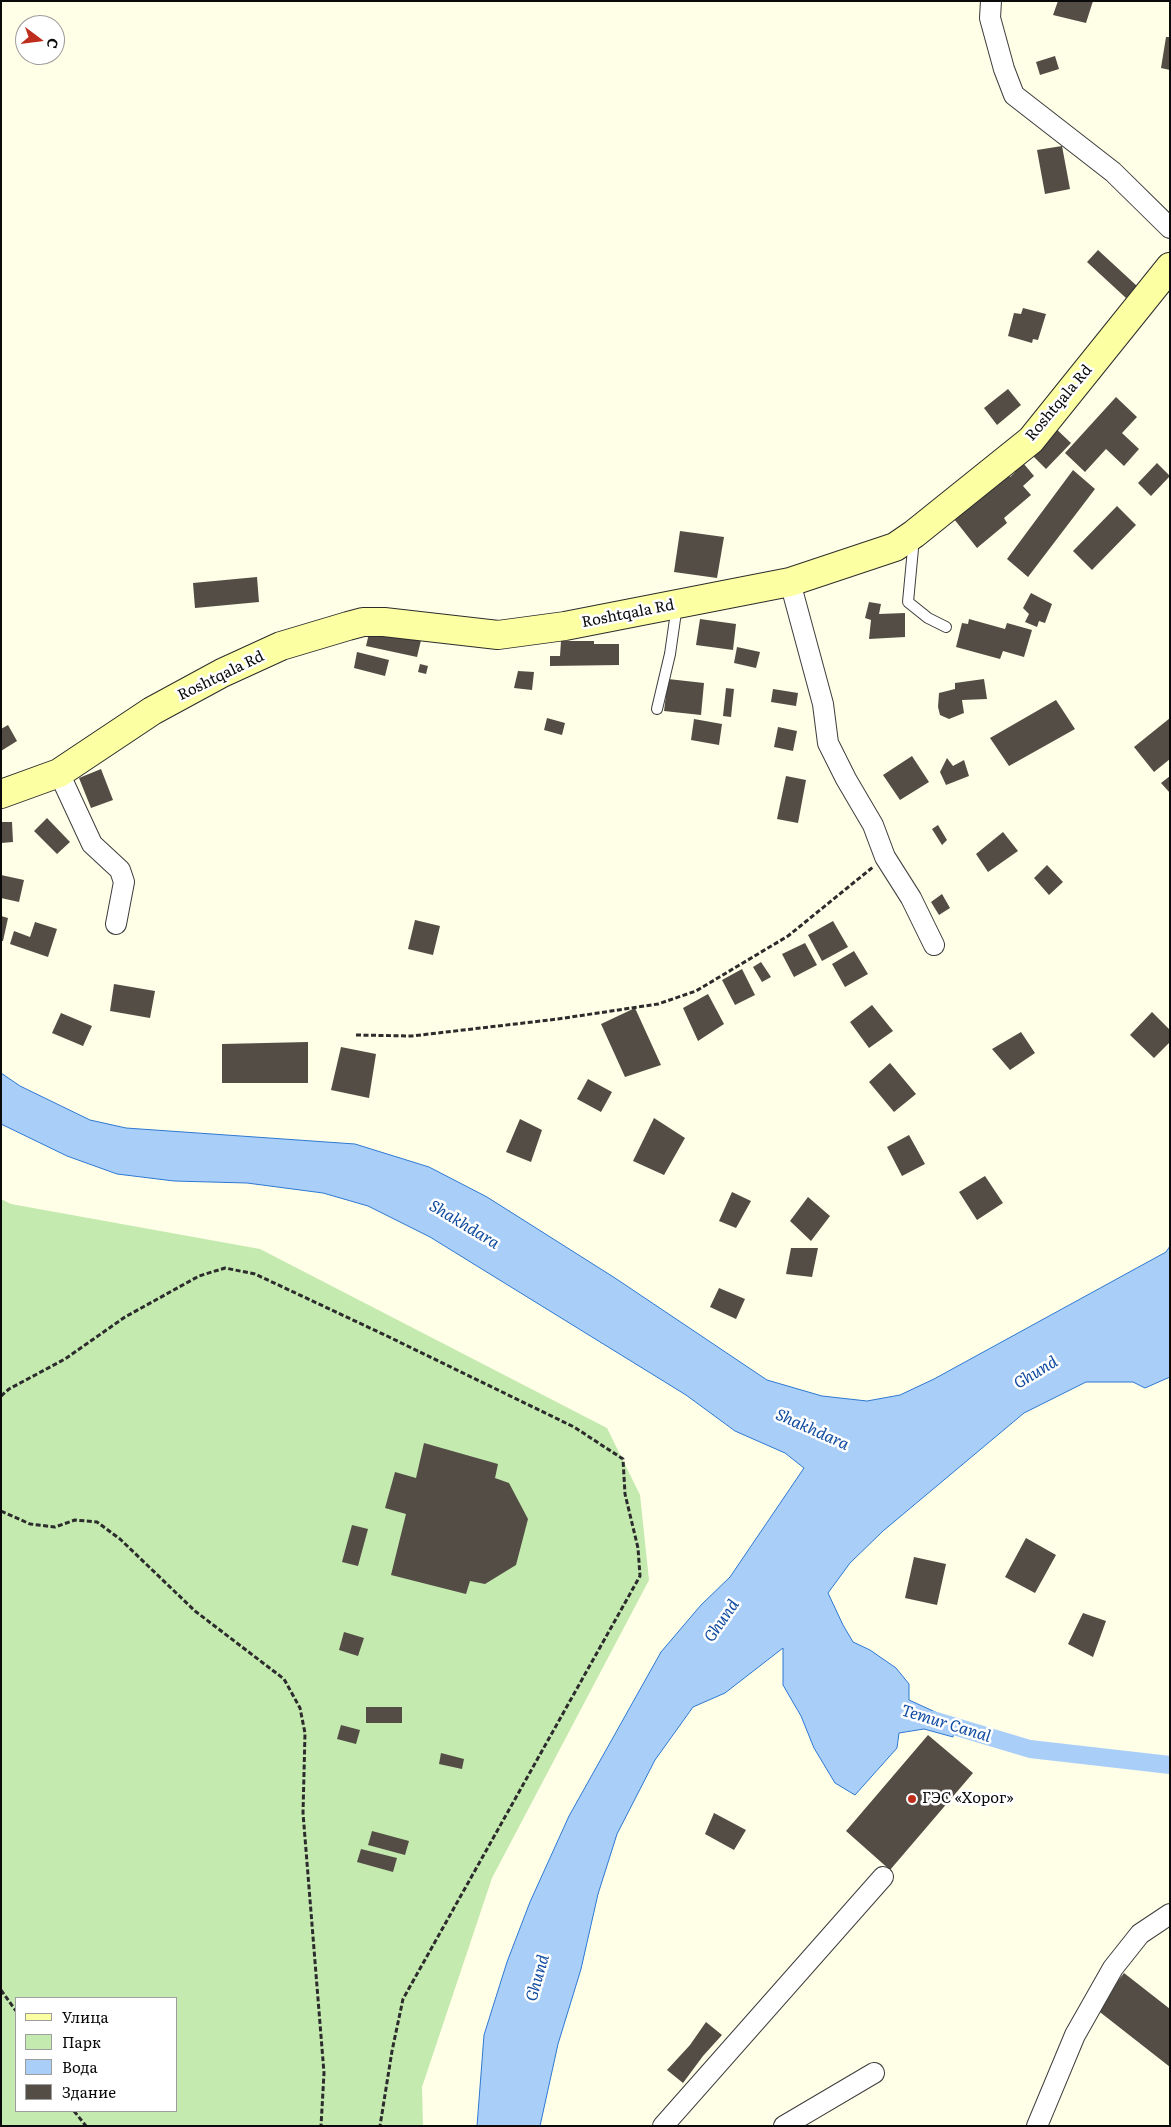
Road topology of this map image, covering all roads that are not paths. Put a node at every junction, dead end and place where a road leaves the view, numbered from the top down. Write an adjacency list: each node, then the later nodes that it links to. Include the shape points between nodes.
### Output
1 (991, 1): 2 (street, via 990,18 1014,95 1112,172)
2 (1170, 228)
3 (1170, 267): 4 (main road, Roshtqala Rd, via 1031,440)
4 (914, 534): 5 (main road, Roshtqala Rd, via 895,548); 7 (lane, via 908,602)
5 (790, 582): 6 (main road, Roshtqala Rd); 12 (street, via 823,704 828,743 873,825 884,857 911,898)
6 (677, 604): 8 (lane); 9 (main road, Roshtqala Rd, via 565,626 498,635 384,622 348,626 281,646 222,673 152,711)
7 (946, 627)
8 (657, 709)
9 (59, 773): 10 (main road, Roshtqala Rd); 11 (street, via 92,844 120,870 124,882)
10 (1, 794)
11 (116, 924)
12 (934, 945)
13 (883, 1878): 16 (street)
14 (1170, 1914): 18 (street, via 1140,1934 1113,1968 1075,2035)
15 (874, 2073): 17 (street)
16 (663, 2126)
17 (784, 2126)
18 (1037, 2126)

